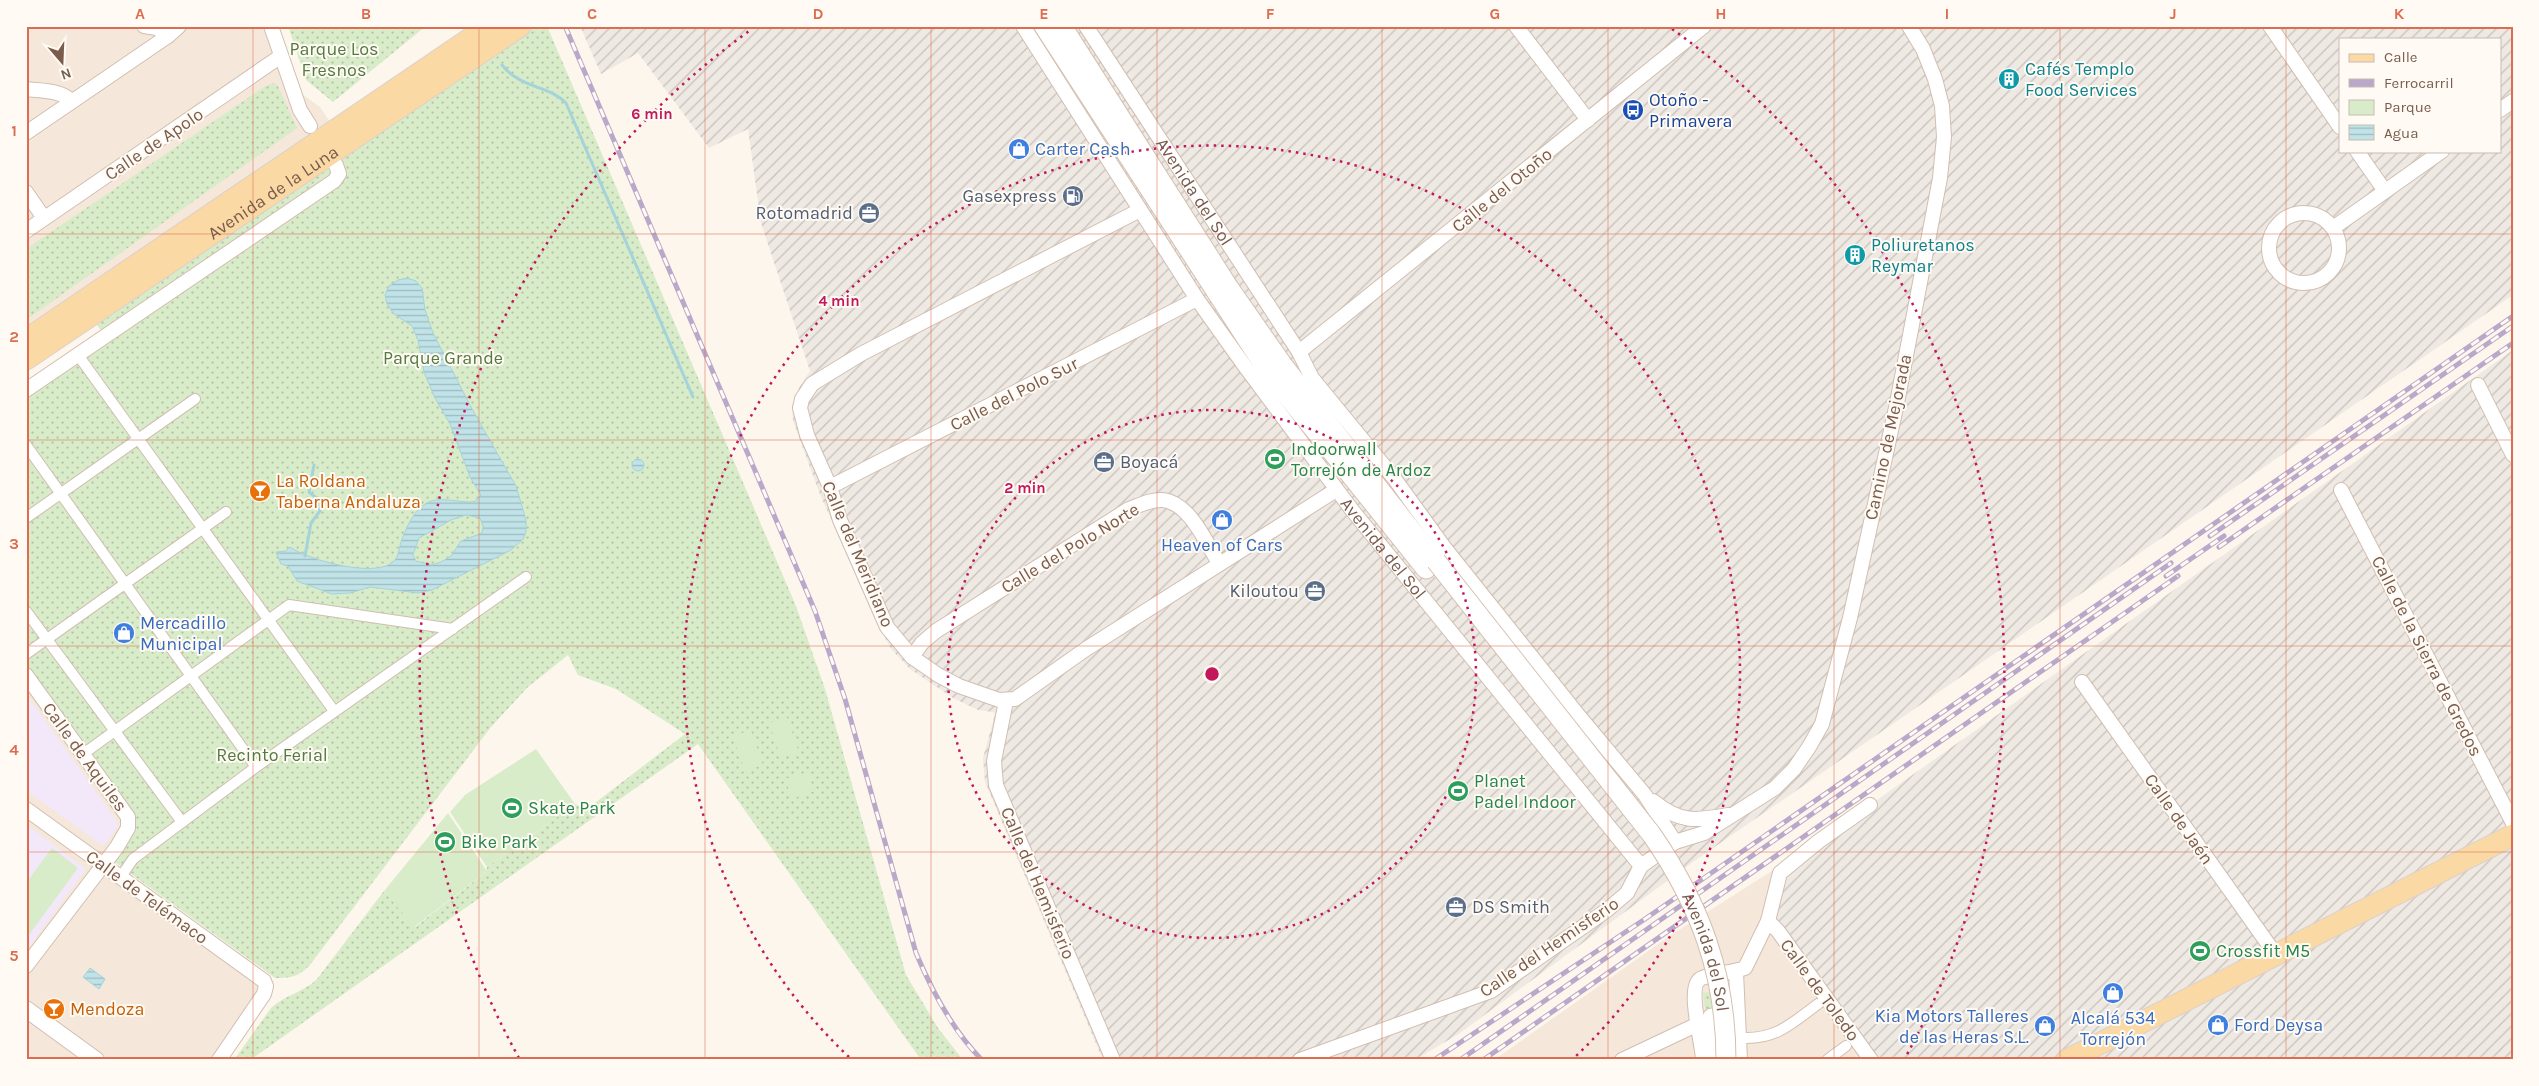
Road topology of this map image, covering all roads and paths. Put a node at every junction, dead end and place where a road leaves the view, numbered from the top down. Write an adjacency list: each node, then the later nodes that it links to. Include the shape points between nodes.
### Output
1 (144, 26): 14 (street, via 157,28)
2 (179, 26): 14 (street)
3 (271, 26): 15 (street)
4 (489, 26): 34 (main road, Avenida de la Luna)
5 (520, 26): 34 (main road, Avenida de la Luna)
6 (1023, 26): 29 (street, Avenida del Sol)
7 (1044, 26): 56 (main road, Avenida del Sol, via 1269,373)
8 (1062, 26): 54 (main road, Avenida del Sol, via 1229,288 1282,364)
9 (1086, 26): 36 (street, Avenida del Sol)
10 (1516, 26): 20 (street)
11 (1704, 26): 20 (street, Calle del Otoño)
12 (1909, 26): 76 (street, Camino de Mejorada, via 1924,49 1942,106 1942,161 1897,403 1850,618 1822,724 1809,747 1775,788)
13 (2270, 26): 22 (street)
14 (168, 36): 17 (street)
15 (281, 56): 21 (street, via 300,110); 30 (street, Calle de Apolo)
16 (26, 89): 17 (street, via 60,94)
17 (71, 101): 23 (street)
18 (2513, 102): 19 (street)
19 (2502, 109)
20 (1588, 120): 36 (street, Calle del Otoño)
21 (310, 126)
22 (2339, 126)
23 (26, 133)
24 (2358, 152): 27 (street)
25 (2441, 152): 27 (street)
26 (336, 165): 37 (street, via 339,174 334,181)
27 (2385, 191): 31 (street)
28 (26, 192): 30 (street)
29 (1140, 210): 33 (street, Avenida del Sol); 47 (street, Calle del Meridiano, via 861,354 812,384 802,399 802,420)
30 (44, 218): 32 (street, Calle de Apolo)
31 (2333, 228): 31 (street, via 2327,221 2310,213 2292,215 2284,220 2270,241 2270,259 2274,267 2295,282 2314,282 2324,278 2339,256 2340,246)
32 (26, 231)
33 (1197, 299): 47 (street, Calle del Polo Sur); 48 (street, Avenida del Sol)
34 (60, 327): 35 (main road); 38 (main road, Avenida de la Luna); 39 (main road)
35 (26, 338)
36 (1299, 352): 43 (street, Avenida del Sol, via 1312,378)
37 (78, 355): 41 (street); 44 (street)
38 (26, 359)
39 (26, 365)
40 (2478, 385): 46 (street)
41 (26, 390)
42 (195, 399): 44 (street)
43 (1335, 408): 54 (street, via 1387,483); 73 (street, Avenida del Sol)
44 (138, 439): 50 (street); 53 (street)
45 (26, 445): 50 (street)
46 (2513, 455)
47 (830, 487): 64 (street, Calle del Meridiano, via 840,520 886,627)
48 (1336, 490): 55 (street); 82 (street, Avenida del Sol)
49 (2341, 490): 78 (street, Calle de la Sierra de Gredos)
50 (61, 494): 52 (street); 58 (street)
51 (226, 512): 53 (street)
52 (26, 518)
53 (203, 528): 58 (street); 60 (street)
54 (1414, 534): 56 (main road, Avenida del Sol)
55 (1219, 564): 64 (street, Calle del Polo Norte, via 1184,510 1163,500 1147,502 1129,509 936,631 922,642); 68 (street, via 1086,649 1027,693)
56 (1431, 565): 99 (main road, Avenida del Sol, via 1642,843 1670,885 1694,936 1702,966 1710,1009); 100 (main road, Avenida del Sol, bridge, via 1652,835 1680,878 1695,906 1714,962 1724,1016)
57 (526, 577): 61 (street)
58 (125, 584): 62 (street); 66 (street)
59 (26, 611): 62 (street)
60 (269, 620): 61 (street, via 289,605); 66 (street); 69 (street)
61 (453, 629): 69 (street)
62 (47, 639): 63 (street); 70 (street)
63 (26, 654)
64 (912, 657): 68 (street, Calle del Meridiano, via 959,686)
65 (26, 675): 71 (street, Calle de Aquiles)
66 (191, 676): 70 (street); 72 (street)
67 (2082, 682): 85 (street, Calle de Jaén)
68 (1006, 701): 95 (street, Calle del Hemisferio, via 994,761 996,785)
69 (334, 711): 72 (street)
70 (115, 731): 71 (street); 77 (street)
71 (82, 754): 81 (street, Calle de Aquiles, via 128,817 128,828)
72 (256, 767): 77 (street)
73 (1645, 796): 76 (street, Camino de Mejorada, via 1666,812 1689,820); 80 (street, Avenida del Sol)
74 (1870, 805): 84 (street, via 1780,873)
75 (26, 809): 81 (street, Calle de Telémaco)
76 (1734, 814): 80 (street, Camino de Mejorada, via 1704,833)
77 (182, 822): 83 (street, via 133,858)
78 (2513, 823)
79 (2513, 835): 85 (main road)
80 (1676, 842): 82 (street)
81 (104, 865): 83 (street, Calle de Telémaco); 86 (street, Calle de Aquiles)
82 (1641, 866): 96 (street, Calle del Hemisferio, via 1627,893 1607,910 1491,991)
83 (120, 878): 94 (street, Calle de Telémaco, via 258,976 266,986 264,994)
84 (1768, 921): 87 (street, via 1745,968); 103 (street, Calle de Toledo)
85 (2276, 955): 104 (main road)
86 (26, 966)
87 (1736, 972): 90 (street, via 1700,978 1695,984); 101 (street)
88 (1818, 1004): 91 (street, via 1777,1033 1761,1038)
89 (26, 1009): 93 (street)
90 (1696, 1025): 97 (street); 98 (street)
91 (1744, 1038)
92 (1846, 1046): 102 (street)
93 (93, 1059)
94 (219, 1060)
95 (1113, 1060)
96 (1300, 1060)
97 (1622, 1060)
98 (1703, 1060)
99 (1713, 1060)
100 (1726, 1060)
101 (1740, 1060)
102 (1827, 1060)
103 (1871, 1060)
104 (2067, 1060)

